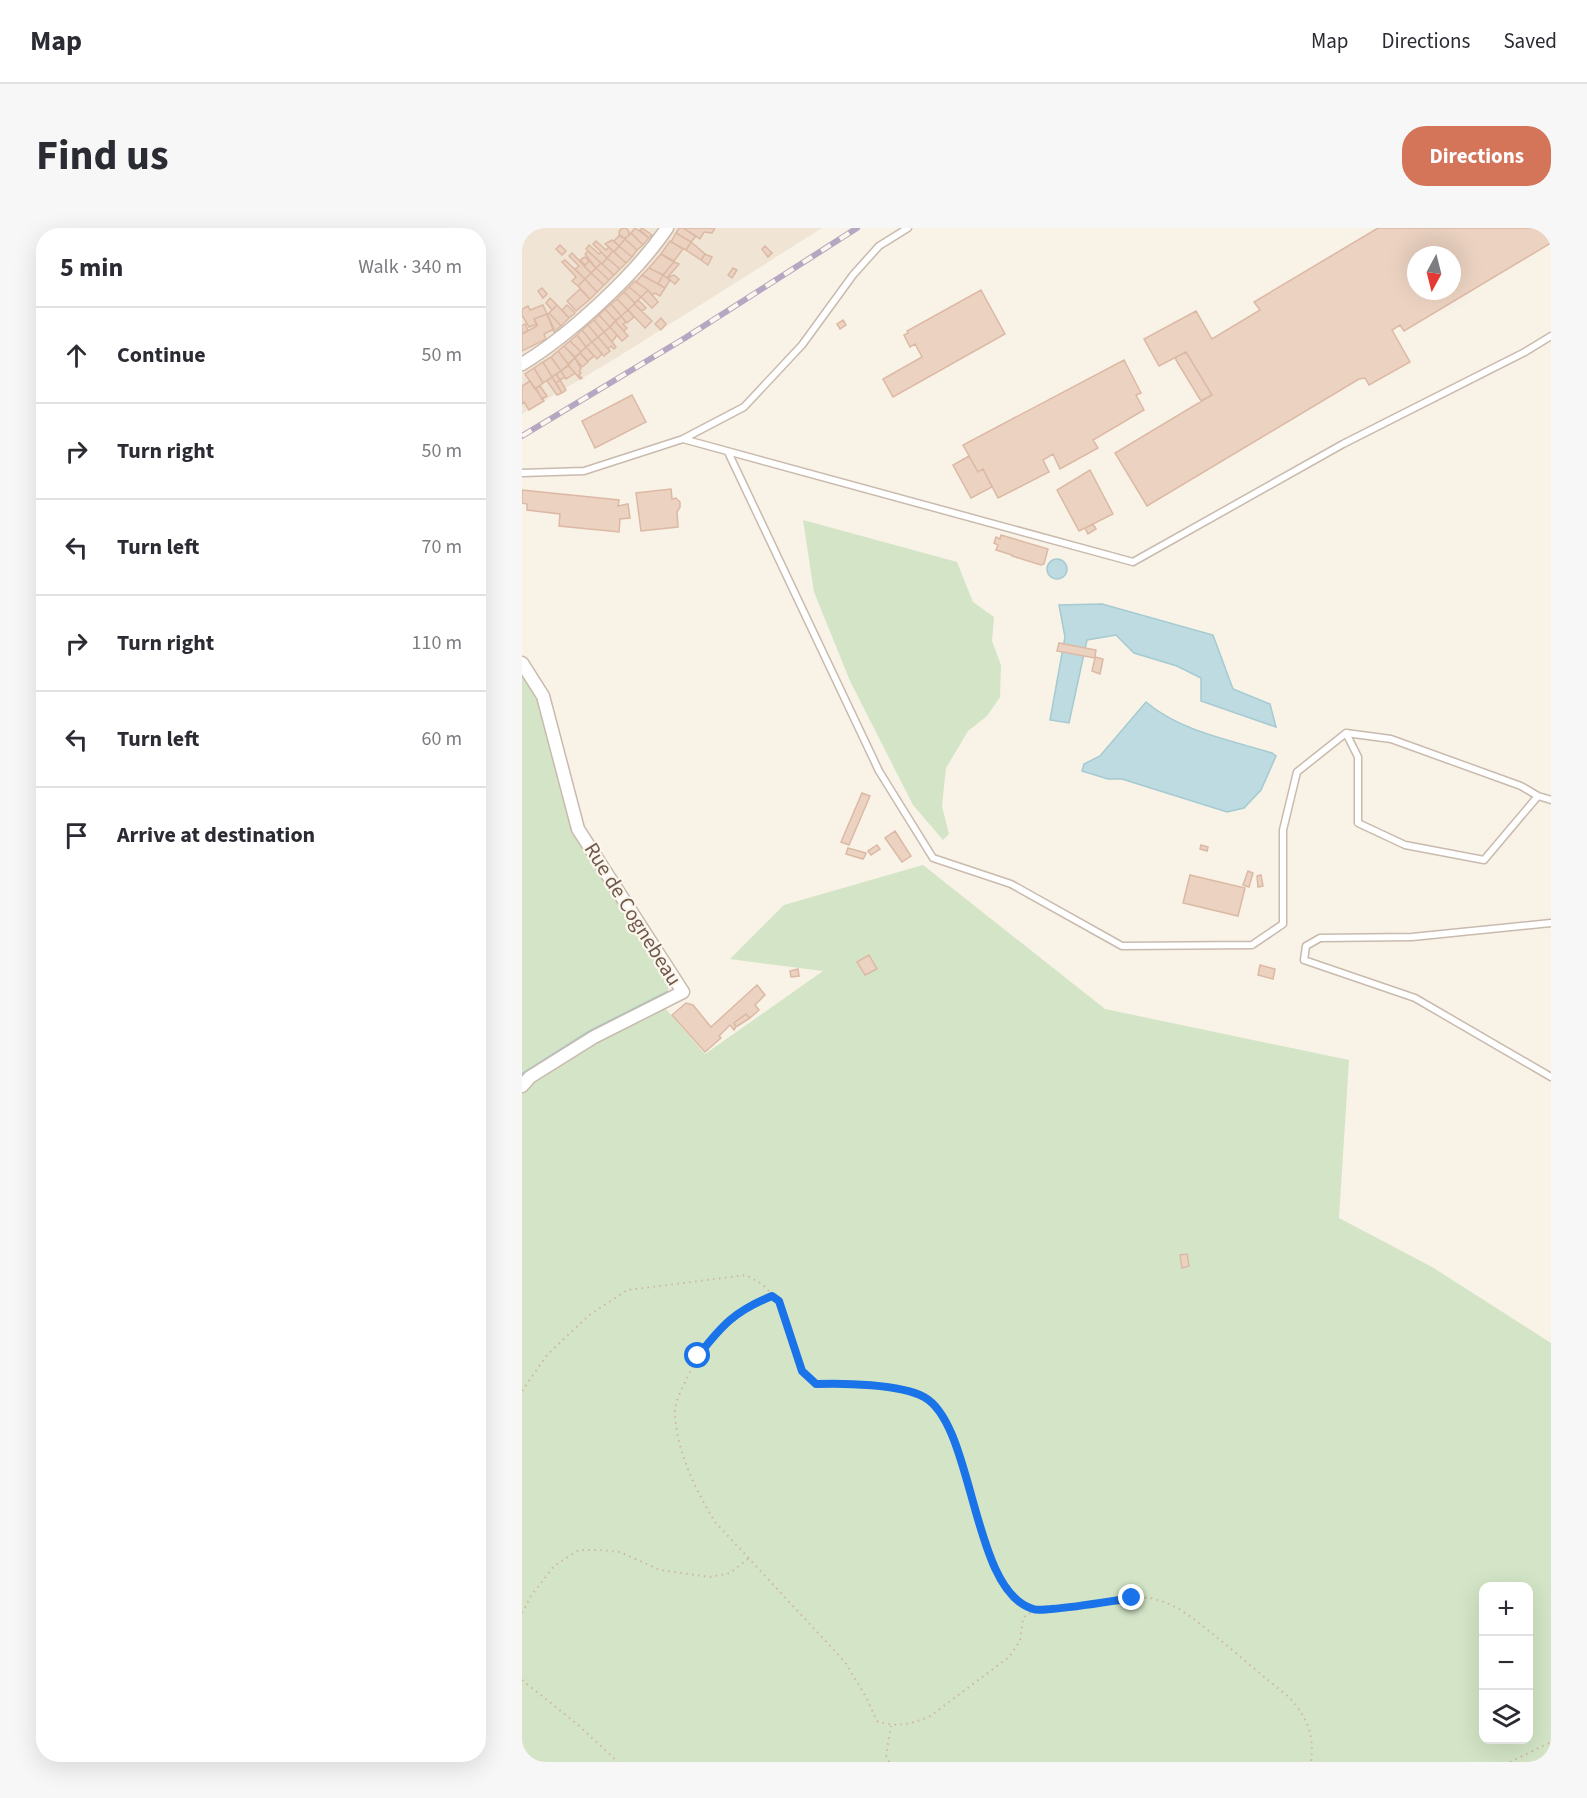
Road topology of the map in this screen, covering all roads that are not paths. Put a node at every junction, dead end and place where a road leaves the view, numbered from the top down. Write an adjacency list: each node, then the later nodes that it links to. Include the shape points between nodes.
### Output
1 (667, 228): 4 (street, via 646,256 590,310)
2 (908, 228): 5 (lane, via 879,246 802,345 744,407)
3 (1551, 336): 6 (lane, via 1343,444 1133,562)
4 (522, 364)
5 (684, 439): 6 (lane); 7 (lane, via 584,471)
6 (728, 452): 9 (lane, via 879,771 933,858 1011,884 1122,946 1252,945 1283,924 1283,830 1297,772)
7 (522, 473)
8 (522, 663): 14 (street, Rue de Cognebeau, via 543,696 578,829 683,992 594,1037)
9 (1346, 733): 10 (lane, via 1391,739); 10 (lane, via 1358,757 1358,823 1405,844 1484,860)
10 (1538, 795): 11 (lane)
11 (1551, 800)
12 (1551, 923): 13 (lane, via 1412,937 1320,938 1306,946 1304,960 1415,998)
13 (1551, 1077)
14 (522, 1086)

